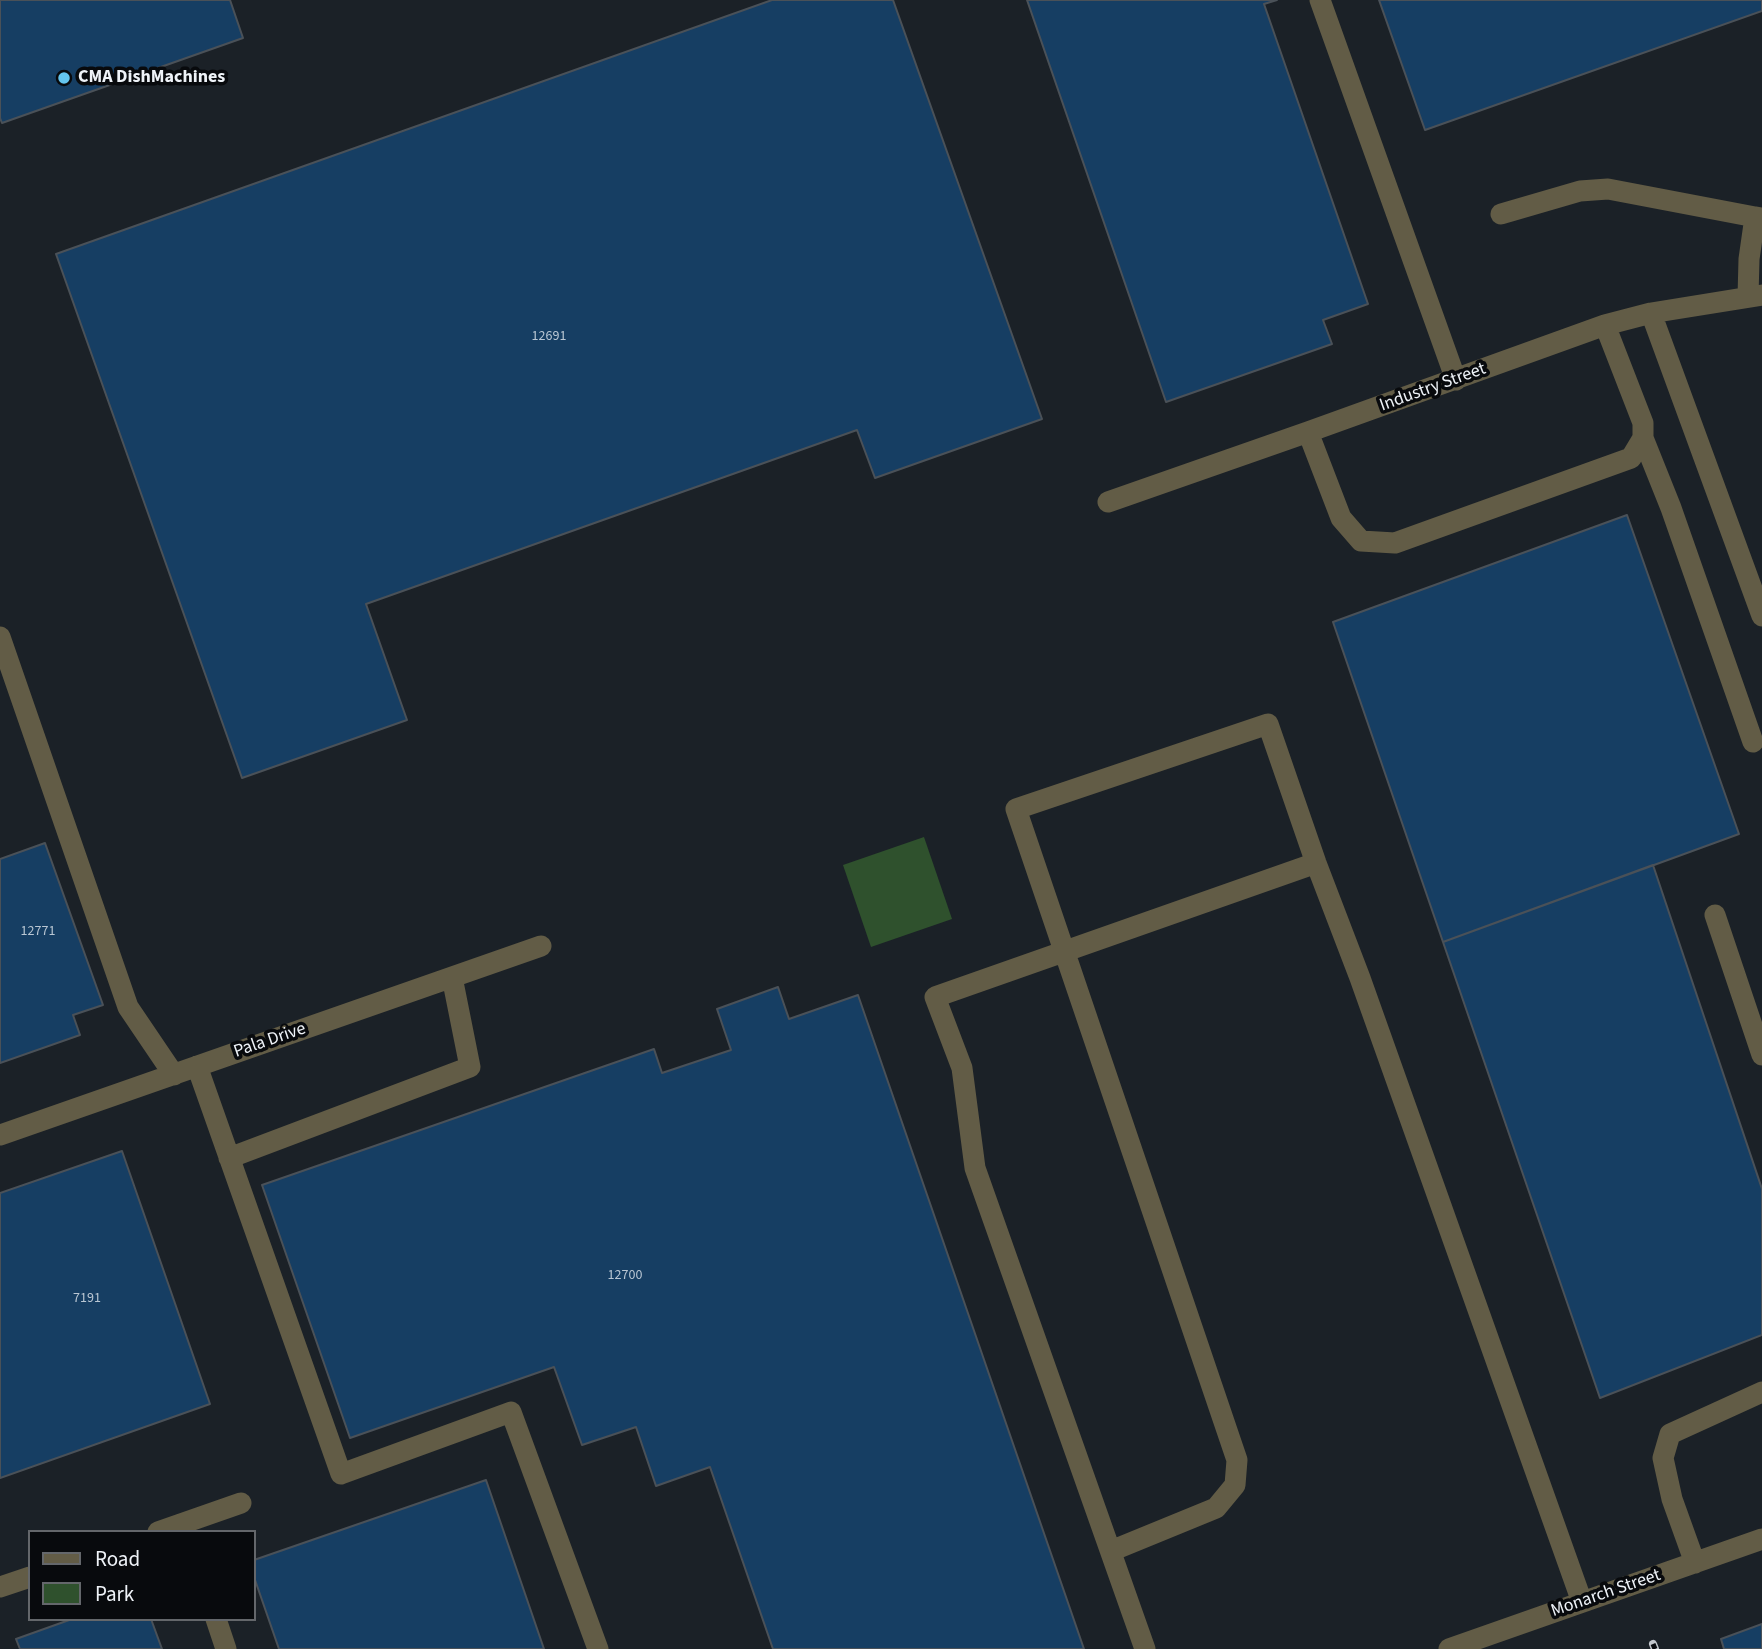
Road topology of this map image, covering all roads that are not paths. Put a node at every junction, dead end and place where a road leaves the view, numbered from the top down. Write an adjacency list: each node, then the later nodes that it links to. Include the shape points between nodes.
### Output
1 (1320, 0): 7 (street)
2 (1501, 214): 3 (street, via 1580,191 1608,189)
3 (1758, 218): 4 (street, via 1749,258)
4 (1755, 296): 5 (street, Industry Street)
5 (1651, 313): 6 (street, Industry Street); 11 (street)
6 (1605, 325): 7 (street, Industry Street); 9 (street, via 1643,423)
7 (1456, 380): 8 (street, Industry Street)
8 (1308, 432): 9 (street, via 1341,518 1361,541 1395,543 1631,458); 10 (street, Industry Street)
9 (1643, 438): 13 (street)
10 (1108, 502)
11 (1762, 616)
12 (0, 637): 21 (street, via 128,1007)
13 (1753, 742)
14 (1316, 863): 17 (street); 17 (street, via 1268,724 1016,809); 32 (street)
15 (1715, 915): 19 (street)
16 (541, 946): 18 (street, Pala Drive)
17 (1065, 951): 28 (street, via 1237,1460 1235,1485 1216,1508); 28 (street, via 935,997 962,1068 975,1168)
18 (452, 977): 20 (street, Pala Drive); 23 (street, via 470,1067)
19 (1762, 1055)
20 (197, 1066): 21 (street, Pala Drive); 23 (street)
21 (173, 1074): 22 (street, Pala Drive)
22 (0, 1135)
23 (229, 1158): 35 (street, via 341,1474 511,1412)
24 (1762, 1392): 29 (street, via 1670,1434 1663,1458)
25 (241, 1503): 26 (street)
26 (164, 1530)
27 (1762, 1539): 29 (street, Monarch Street)
28 (1111, 1551): 36 (street)
29 (1695, 1563): 32 (street, Monarch Street)
30 (28, 1578): 31 (street)
31 (0, 1587)
32 (1581, 1602): 37 (street, Monarch Street)
33 (217, 1621): 34 (street)
34 (226, 1649)
35 (598, 1649)
36 (1145, 1649)
37 (1449, 1649)

